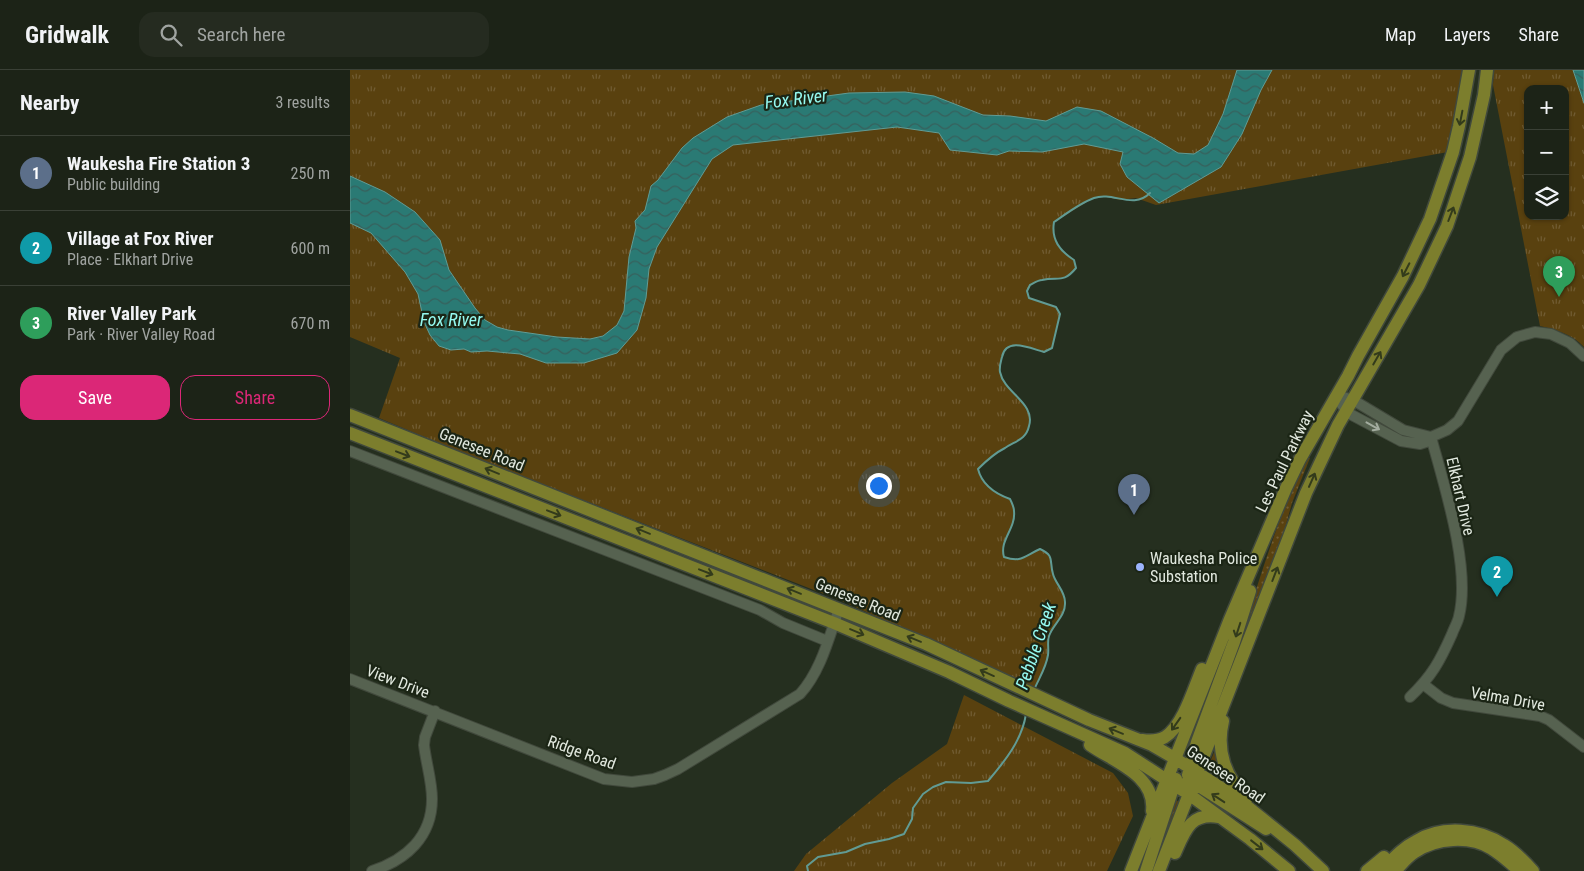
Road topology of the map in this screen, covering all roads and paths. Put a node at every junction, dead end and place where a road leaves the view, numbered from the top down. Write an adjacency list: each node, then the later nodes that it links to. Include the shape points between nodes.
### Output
1 (1469, 70): 4 (main road, Les Paul Parkway, one-way to 4, via 1453,152 1430,219 1403,276)
2 (1487, 70): 5 (main road, Les Paul Parkway, one-way to 2, via 1419,285 1447,226 1470,157)
3 (1584, 356): 8 (street, via 1570,343 1550,334 1535,332 1517,337 1499,353 1458,421)
4 (1335, 397): 5 (street, via 1343,397); 10 (main road, Les Paul Parkway, via 1300,459)
5 (1349, 406): 8 (street, via 1403,430); 16 (main road, Les Paul Parkway, one-way to 5, via 1306,492)
6 (350, 415): 11 (main road, Genesee Road, one-way to 6)
7 (350, 433): 13 (main road, Genesee Road, one-way to 13)
8 (1431, 437): 17 (street, Elkhart Drive, via 1463,577 1459,616 1440,662)
9 (350, 451): 14 (street, via 760,610 782,623)
10 (1274, 517): 12 (main road, Les Paul Parkway); 24 (main road, one-way to 24)
11 (839, 609): 13 (street, Ridge Road); 21 (main road, Genesee Road, one-way to 11, via 926,644)
12 (1230, 619): 21 (main road, one-way to 21, via 1208,653 1174,728 1163,738); 23 (main road, Les Paul Parkway)
13 (834, 623): 14 (street, Ridge Road); 20 (main road, Genesee Road, one-way to 20)
14 (827, 641): 19 (street, Ridge Road, via 810,683 800,694 678,769 644,781 604,778)
15 (350, 679): 19 (street, View Drive)
16 (1232, 684): 24 (main road, Les Paul Parkway); 27 (main road, via 1220,738 1227,771 1242,794 1282,825)
17 (1423, 684): 18 (street, Elkhart Drive); 22 (street, Velma Drive, via 1453,703 1540,716)
18 (1410, 697)
19 (435, 712): 29 (street, via 424,745 432,798 425,830 408,853)
20 (1071, 729): 24 (main road, Genesee Road); 26 (main road, via 1146,784 1152,798)
21 (1138, 740): 23 (main road, Genesee Road)
22 (1584, 747)
23 (1176, 759): 24 (main road, Les Paul Parkway); 24 (main road, Genesee Road)
24 (1185, 781): 25 (main road, Genesee Road); 26 (main road, Les Paul Parkway); 27 (main road, Genesee Road, one-way to 24, via 1234,796); 31 (main road); 32 (main road, Les Paul Parkway)
25 (1219, 817): 33 (main road, via 1195,819 1184,833); 34 (main road, Genesee Road, one-way to 34)
26 (1150, 824): 30 (main road, Les Paul Parkway)
27 (1293, 843): 35 (main road, Genesee Road)
28 (1505, 845): 36 (main road, via 1487,829 1468,824 1447,824 1409,835); 37 (main road, via 1476,833 1433,833 1409,844); 40 (main road)
29 (372, 871)
30 (1131, 871)
31 (1146, 871)
32 (1159, 871)
33 (1168, 871)
34 (1289, 871)
35 (1323, 871)
36 (1367, 871)
37 (1381, 871)
38 (1395, 871): 39 (main road, via 1421,848 1457,840 1492,849)
39 (1520, 871)
40 (1533, 871)

